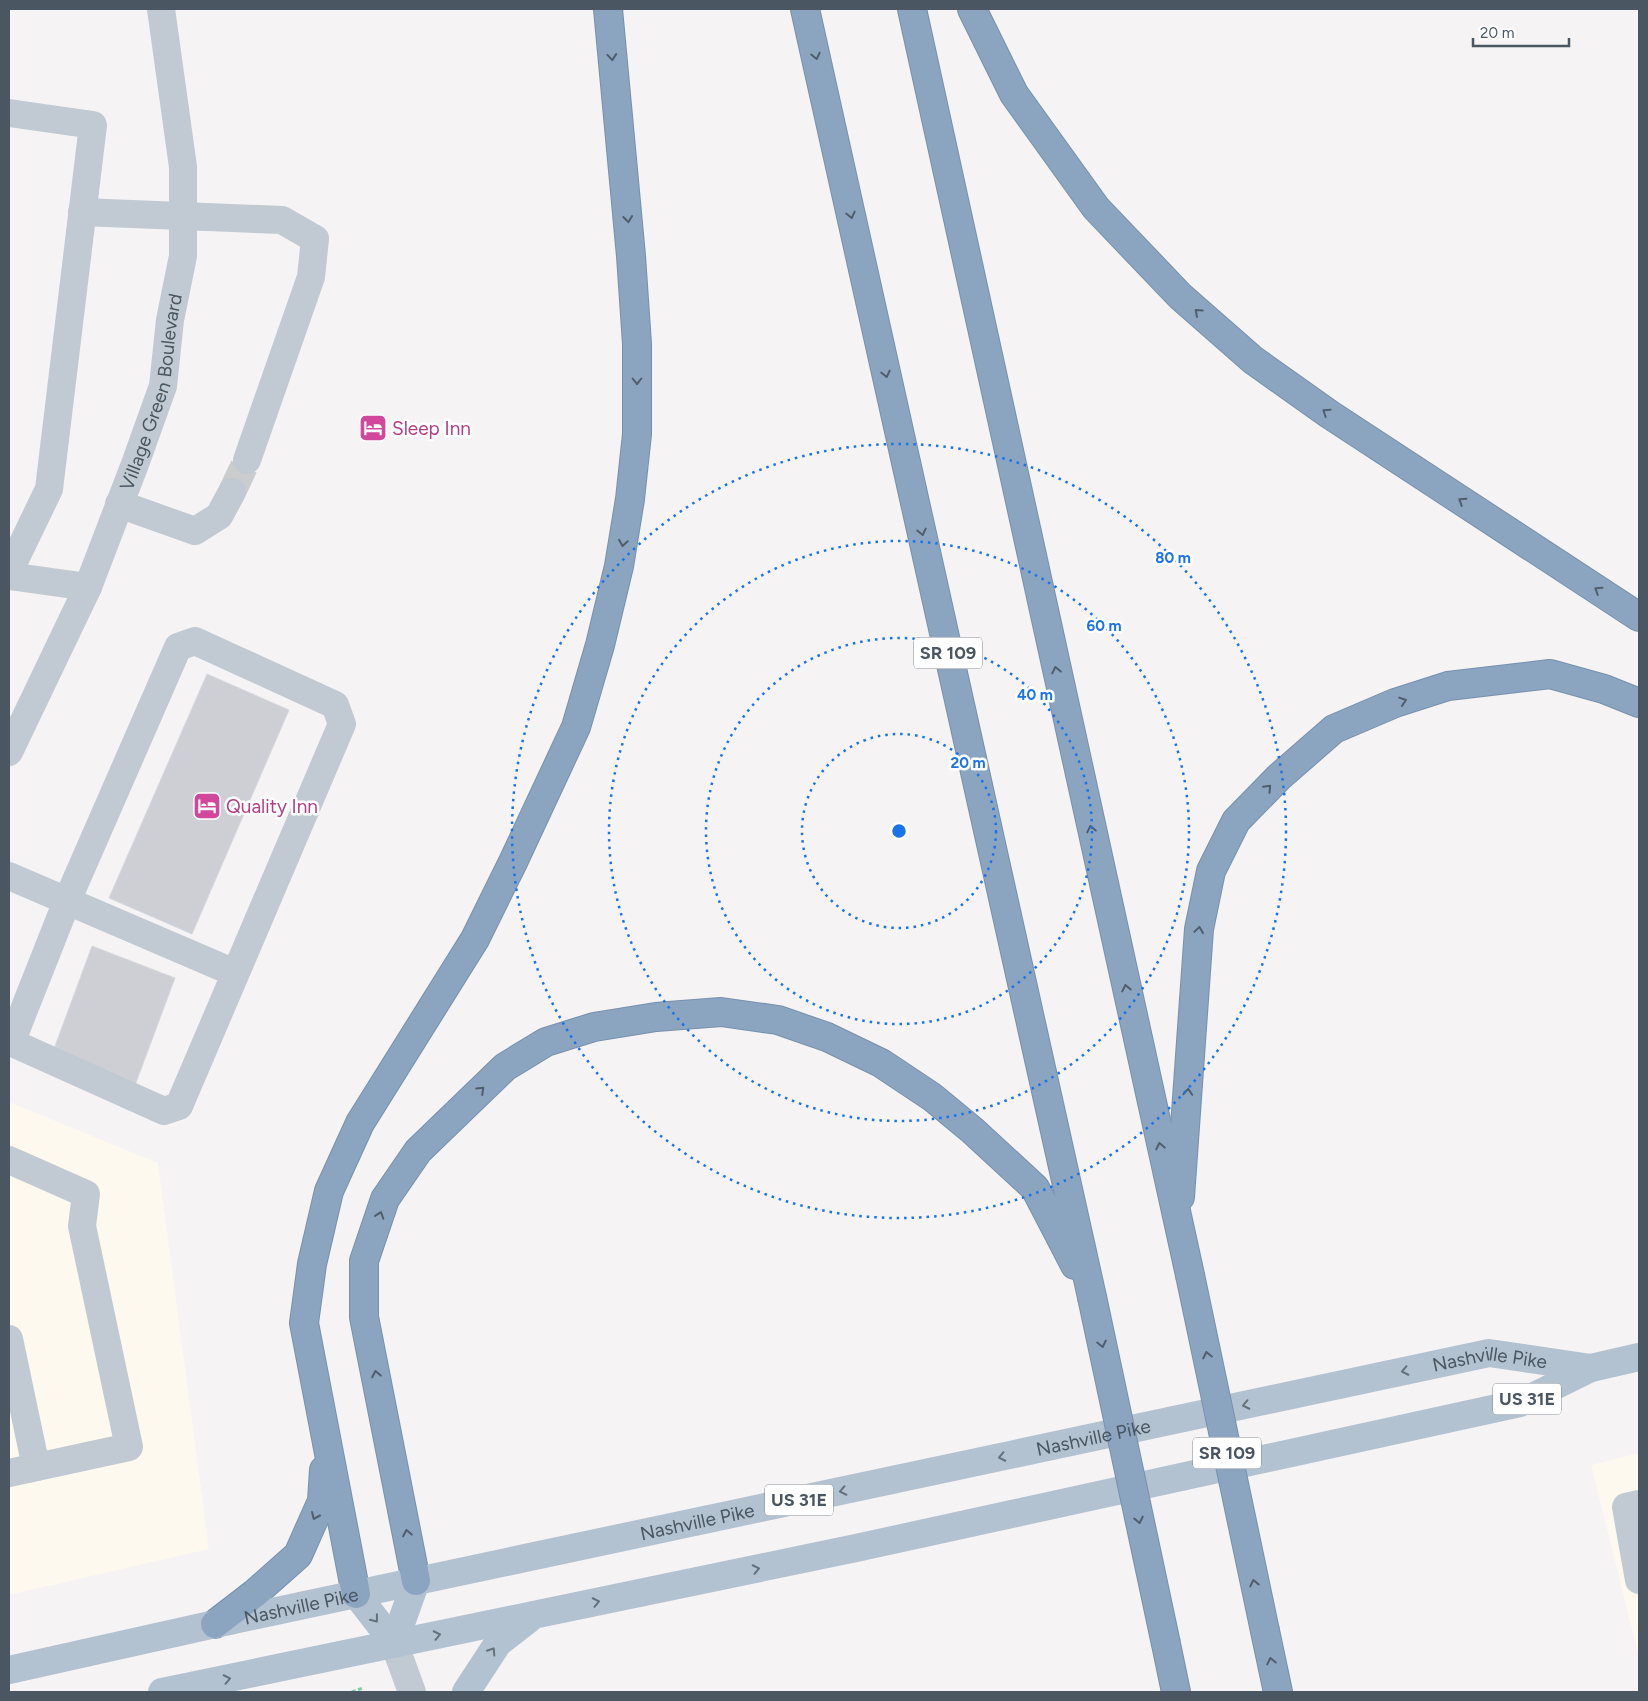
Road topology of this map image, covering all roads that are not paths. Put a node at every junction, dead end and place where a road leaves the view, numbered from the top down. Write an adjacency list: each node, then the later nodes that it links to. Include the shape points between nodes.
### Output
1 (161, 9): 8 (street, Village Green Boulevard, via 183,167)
2 (608, 9): 26 (highway, one-way to 26, via 632,256 636,344 637,434 619,566 576,727 475,939 360,1123 329,1191 312,1264 304,1323)
3 (805, 9): 22 (highway, SR 109, one-way to 22)
4 (912, 9): 21 (highway, SR 109, one-way to 4)
5 (972, 9): 14 (highway, one-way to 5, via 1329,414 1253,360 1180,296 1096,208 1014,94)
6 (9, 114): 7 (street, via 93,125)
7 (82, 212): 8 (street); 12 (street, via 49,489)
8 (182, 216): 9 (street, via 282,220 315,239 311,277); 11 (street, Village Green Boulevard, via 182,256 170,320 163,386)
9 (247, 460)
10 (232, 492): 11 (street, via 219,516 195,531)
11 (120, 504): 13 (street, Village Green Boulevard)
12 (9, 574): 13 (street)
13 (88, 587): 16 (street, Village Green Boulevard)
14 (1639, 616)
15 (1639, 703): 21 (highway, one-way to 15, via 1199,930 1211,871 1236,821 1279,777 1334,730 1395,703 1448,686 1550,674)
16 (9, 752)
17 (9, 876): 18 (street)
18 (67, 901): 19 (street); 19 (street, via 14,1035 17,1045 164,1111 179,1106); 19 (street, via 178,647 195,641 335,705 342,724)
19 (235, 972)
20 (9, 1160): 27 (street, via 86,1194 82,1226 129,1447)
21 (1178, 1228): 41 (highway, SR 109, one-way to 21, bridge)
22 (1092, 1297): 31 (highway, one-way to 22, via 364,1317 364,1261 385,1198 418,1151 505,1067 546,1042 594,1027 656,1017 721,1012 778,1020 827,1037 881,1063 932,1097 1035,1188); 40 (highway, SR 109, one-way to 40, bridge)
23 (9, 1339): 27 (street)
24 (1639, 1357): 25 (main road, Nashville Pike / US 31E)
25 (1591, 1368): 31 (main road, Nashville Pike / US 31E, one-way to 31, via 1489,1354); 33 (main road, Nashville Pike / US 31E, one-way to 25, via 856,1548 1520,1403)
26 (326, 1434): 32 (highway); 34 (highway, one-way to 34, via 322,1501 298,1555)
27 (36, 1467): 28 (street)
28 (9, 1473)
29 (1639, 1504): 30 (street, via 1626,1507)
30 (1639, 1580)
31 (416, 1581): 32 (main road, Nashville Pike / US 31E); 35 (main road)
32 (356, 1594): 34 (main road, Nashville Pike / US 31E); 35 (main road, one-way to 35)
33 (535, 1614): 35 (main road, Nashville Pike / US 31E, one-way to 33); 39 (main road, one-way to 33, via 498,1643)
34 (214, 1624): 36 (main road, Nashville Pike / US 31E)
35 (394, 1644): 37 (main road, Nashville Pike / US 31E, one-way to 35); 38 (street)
36 (9, 1670)
37 (162, 1692)
38 (412, 1692)
39 (466, 1692)
40 (1176, 1692)
41 (1278, 1692)

